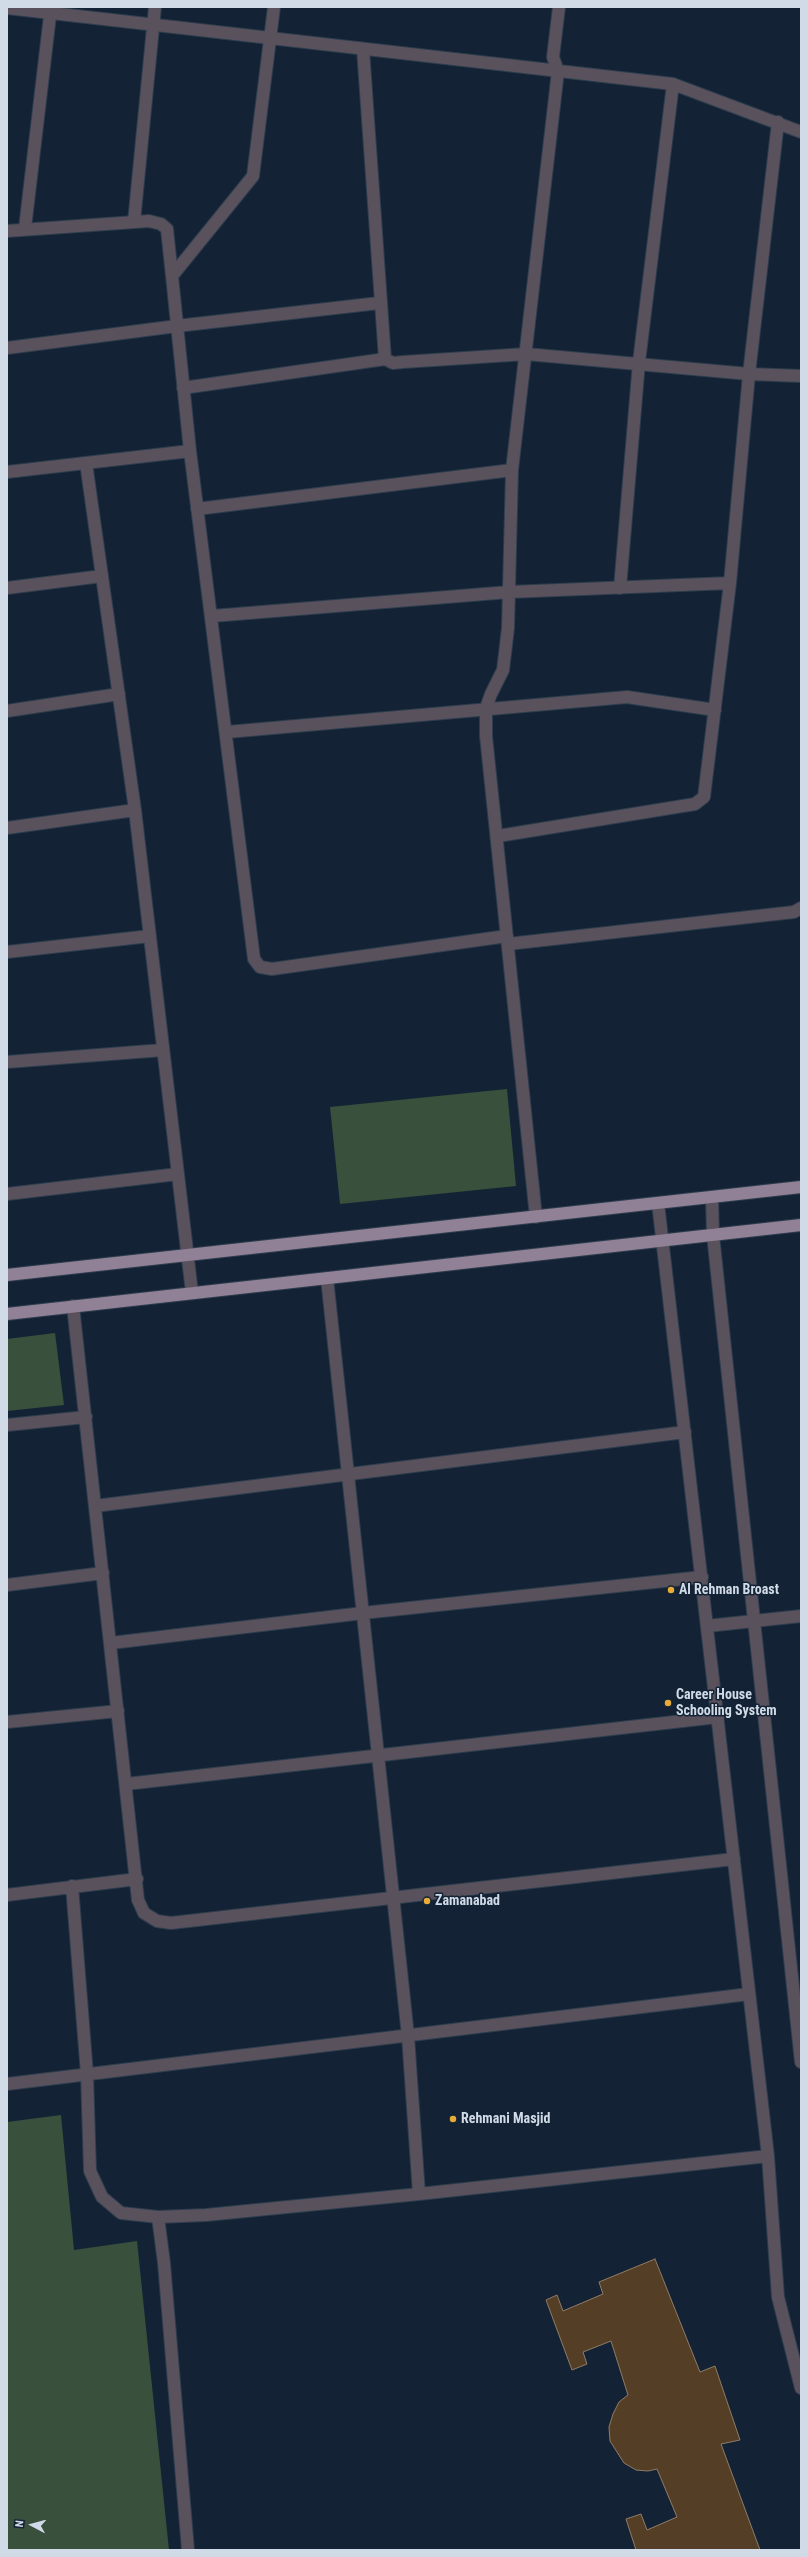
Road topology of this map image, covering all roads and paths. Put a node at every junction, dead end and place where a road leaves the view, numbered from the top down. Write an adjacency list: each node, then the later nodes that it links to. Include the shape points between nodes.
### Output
1 (155, 7): 6 (street)
2 (274, 7): 7 (street)
3 (559, 7): 9 (street, via 553,57)
4 (7, 8): 5 (street)
5 (51, 10): 6 (street); 14 (street)
6 (153, 25): 7 (street); 13 (street)
7 (270, 38): 8 (street); 16 (street, via 253,176)
8 (363, 49): 9 (street); 17 (street)
9 (558, 71): 10 (street); 20 (street)
10 (673, 84): 11 (street); 22 (street)
11 (778, 122): 12 (street); 23 (street)
12 (801, 132)
13 (134, 222): 14 (street); 16 (street, via 149,221 161,224 167,229)
14 (25, 228): 15 (street)
15 (7, 231)
16 (172, 276): 18 (street)
17 (379, 303): 18 (street); 21 (street)
18 (177, 326): 19 (street); 25 (street)
19 (7, 348)
20 (526, 354): 21 (street, via 403,362); 22 (street); 28 (street)
21 (385, 359): 25 (street)
22 (639, 362): 23 (street); 34 (street)
23 (749, 374): 24 (street); 32 (street)
24 (801, 376)
25 (183, 388): 26 (street)
26 (190, 451): 27 (street); 30 (street)
27 (86, 463): 29 (street); 31 (street)
28 (512, 470): 30 (street); 35 (street)
29 (7, 472)
30 (197, 509): 36 (street)
31 (102, 576): 33 (street); 37 (street)
32 (730, 583): 34 (street); 40 (street)
33 (7, 588)
34 (620, 588): 35 (street)
35 (509, 592): 36 (street); 38 (street, via 503,670)
36 (212, 616): 41 (street)
37 (118, 694): 39 (street); 42 (street)
38 (486, 708): 40 (street, via 627,697); 41 (street); 44 (street, via 486,736)
39 (7, 710)
40 (715, 710): 44 (street, via 707,789 701,801)
41 (227, 732): 47 (street, via 254,959 260,967 272,969)
42 (135, 810): 43 (street); 46 (street)
43 (7, 828)
44 (498, 836): 47 (street)
45 (801, 908): 47 (street, via 794,912)
46 (150, 936): 48 (street); 49 (street)
47 (508, 940): 56 (street)
48 (7, 952)
49 (164, 1050): 50 (street); 51 (street)
50 (7, 1062)
51 (178, 1174): 53 (street); 60 (street)
52 (801, 1186): 54 (main road)
53 (7, 1194)
54 (712, 1198): 55 (main road); 58 (street)
55 (658, 1203): 56 (main road); 59 (street)
56 (536, 1217): 60 (main road)
57 (801, 1225): 58 (main road)
58 (713, 1235): 59 (main road); 76 (street)
59 (662, 1240): 62 (main road); 68 (street)
60 (188, 1256): 61 (main road); 63 (street)
61 (7, 1274)
62 (327, 1278): 63 (main road); 69 (street)
63 (192, 1293): 64 (main road)
64 (73, 1306): 65 (main road); 66 (street)
65 (7, 1314)
66 (86, 1417): 67 (street); 70 (street)
67 (7, 1425)
68 (685, 1432): 69 (street); 72 (street)
69 (346, 1473): 70 (street); 74 (street)
70 (95, 1506): 71 (street)
71 (103, 1573): 73 (street); 78 (street)
72 (702, 1578): 74 (street); 77 (street)
73 (7, 1585)
74 (363, 1613): 78 (street); 82 (street)
75 (801, 1616): 76 (street)
76 (754, 1621): 77 (street); 91 (street)
77 (707, 1626): 80 (street)
78 (111, 1643): 79 (street)
79 (118, 1711): 81 (street); 83 (street)
80 (718, 1718): 82 (street); 84 (street)
81 (7, 1722)
82 (378, 1755): 83 (street); 88 (street)
83 (126, 1784): 85 (street)
84 (734, 1858): 88 (street); 89 (street)
85 (137, 1879): 86 (street); 88 (street, via 138,1900 144,1913 157,1921 171,1923)
86 (72, 1886): 87 (street); 92 (street)
87 (7, 1895)
88 (392, 1898): 90 (street)
89 (749, 1994): 90 (street); 94 (street)
90 (408, 2036): 92 (street); 95 (street)
91 (801, 2062)
92 (87, 2074): 93 (street); 96 (street, via 90,2171 102,2197 121,2213)
93 (7, 2084)
94 (768, 2156): 95 (street); 97 (street, via 778,2297)
95 (418, 2194): 96 (street, via 206,2215)
96 (158, 2217): 98 (street)
97 (801, 2388)
98 (188, 2550)

